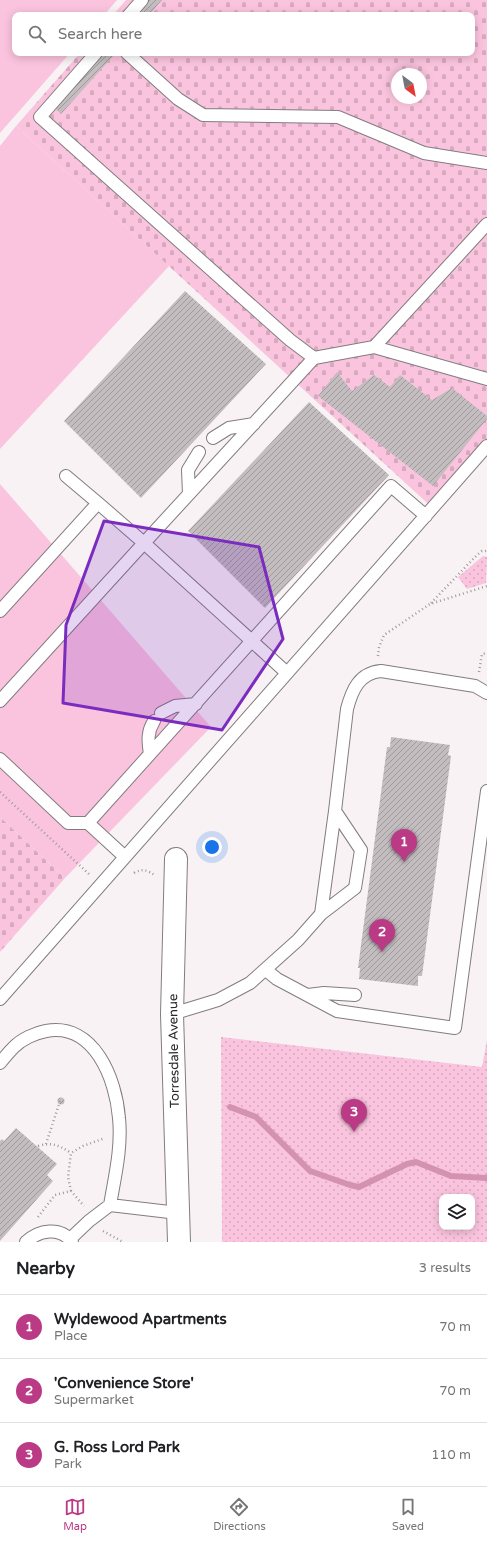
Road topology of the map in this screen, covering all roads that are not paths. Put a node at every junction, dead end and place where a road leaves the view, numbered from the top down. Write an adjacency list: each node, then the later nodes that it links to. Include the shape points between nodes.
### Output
1 (142, 0): 2 (lane)
2 (132, 12)
3 (93, 56): 8 (lane, via 40,117 290,340)
4 (130, 56): 5 (lane, via 178,99 203,115 338,116 424,153)
5 (487, 163)
6 (487, 224): 7 (lane)
7 (374, 347): 8 (lane); 9 (lane)
8 (314, 358): 10 (lane)
9 (487, 380)
10 (254, 424): 11 (lane, via 229,428); 15 (lane)
11 (212, 438)
12 (487, 446): 17 (lane)
13 (199, 452): 15 (lane, via 188,470)
14 (66, 476): 16 (lane)
15 (189, 494): 18 (lane)
16 (98, 503): 18 (lane); 19 (lane)
17 (426, 516): 20 (lane, via 391,486); 21 (lane)
18 (144, 543): 20 (lane); 23 (lane)
19 (0, 611)
20 (252, 642): 21 (lane); 24 (lane)
21 (287, 673): 30 (lane)
22 (487, 693): 28 (lane, via 475,686 381,671 363,676 351,694 347,709)
23 (0, 701)
24 (196, 704): 25 (lane); 25 (lane, via 175,706 157,717 149,729)
25 (150, 754): 29 (lane)
26 (0, 759): 29 (lane, via 68,823)
27 (487, 791): 34 (lane, via 455,1028 337,1011)
28 (335, 811): 32 (lane); 32 (lane, via 361,850 355,888)
29 (88, 823): 30 (lane)
30 (125, 857): 36 (lane)
31 (176, 859): 37 (street, Torresdale Avenue)
32 (322, 914): 33 (lane)
33 (266, 970): 34 (lane); 37 (lane, via 231,995)
34 (308, 995): 35 (lane)
35 (355, 995)
36 (0, 999)
37 (172, 1014): 40 (street, Torresdale Avenue)
38 (0, 1063): 39 (lane, via 14,1047 36,1032 69,1031 93,1047 104,1065 112,1086 119,1117 120,1149)
39 (110, 1205): 40 (lane); 41 (lane)
40 (178, 1214): 43 (street, Torresdale Avenue)
41 (71, 1241): 42 (lane, via 62,1234 52,1231 42,1232)
42 (26, 1242)
43 (179, 1242)

